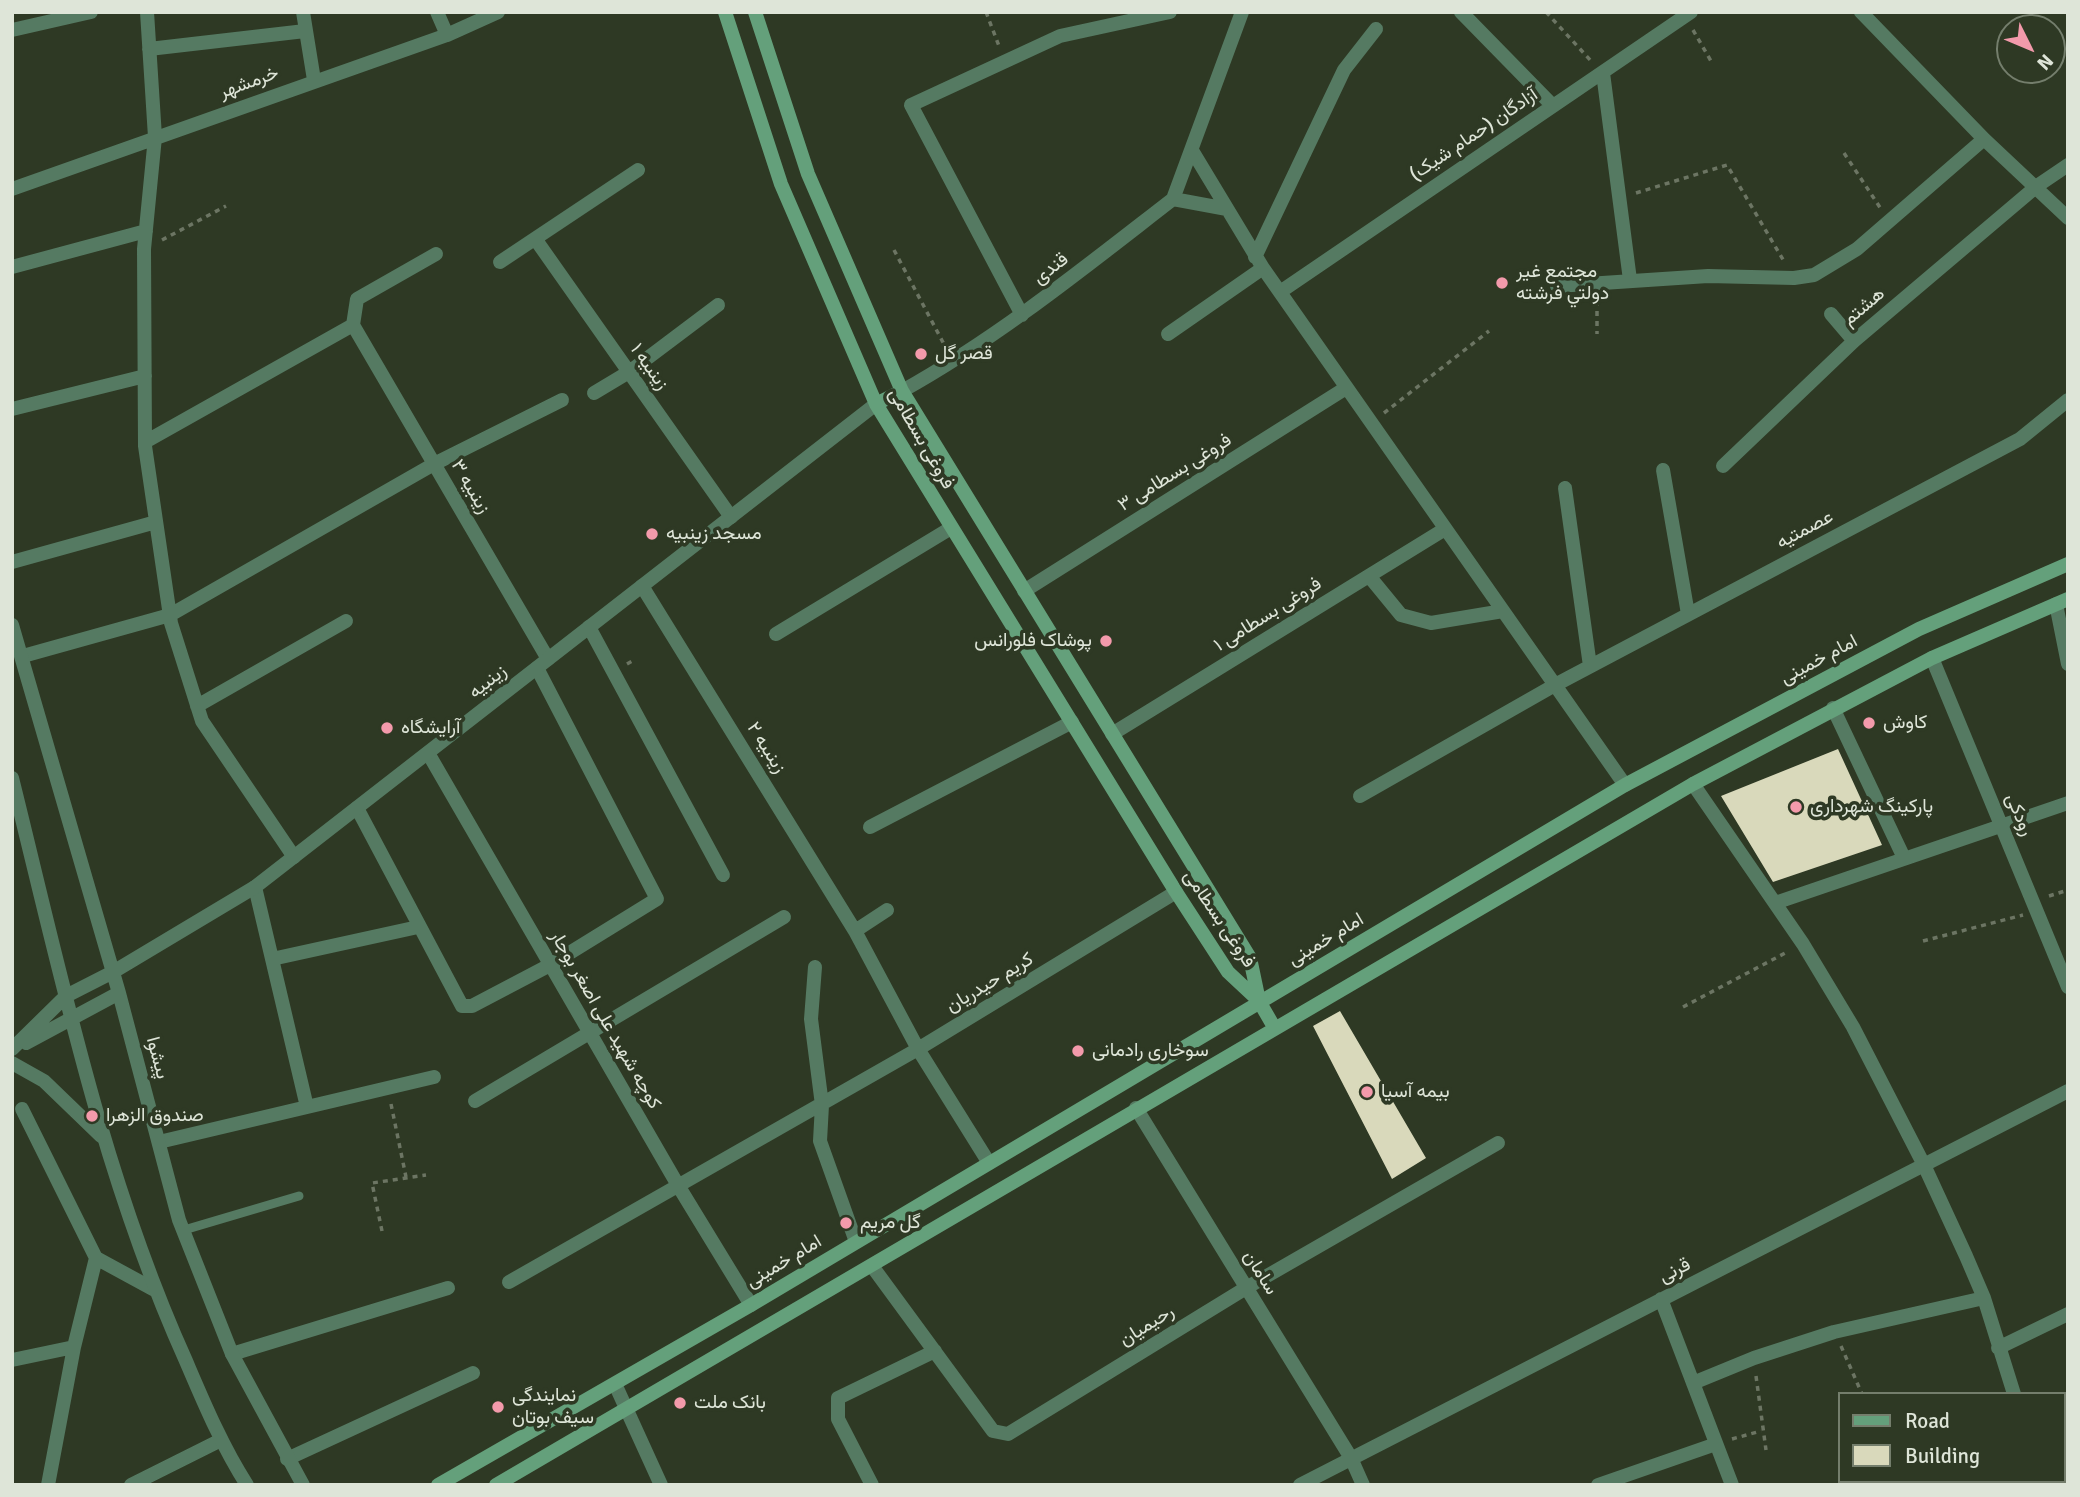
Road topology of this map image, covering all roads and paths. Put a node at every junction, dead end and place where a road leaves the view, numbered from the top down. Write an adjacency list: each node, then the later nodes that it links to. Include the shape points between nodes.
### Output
1 (91, 12): 16 (street)
2 (147, 12): 19 (street)
3 (303, 12): 17 (street)
4 (437, 12): 18 (street)
5 (498, 12): 18 (street, خرمشهر)
6 (725, 12): 68 (main road, فروغی بسطامی, via 781,184)
7 (755, 12): 64 (main road, فروغی بسطامی, via 808,174)
8 (986, 12): 20 (path)
9 (1170, 12): 20 (street, via 1060,36)
10 (1242, 12): 27 (street)
11 (1461, 12): 24 (street)
12 (1546, 12): 22 (path)
13 (1861, 12): 26 (street)
14 (1688, 14): 21 (path); 22 (street, آزادگان (حمام شیک))
15 (1376, 29): 45 (street, via 1344,69)
16 (12, 30)
17 (305, 31): 19 (street); 23 (street)
18 (447, 35): 23 (street, خرمشهر)
19 (149, 50): 25 (street)
20 (1005, 61): 54 (street, via 911,104)
21 (1711, 61)
22 (1603, 73): 24 (street, آزادگان (حمام شیک)); 33 (street)
23 (314, 80): 25 (street, خرمشهر)
24 (1552, 105): 51 (street, آزادگان (حمام شیک))
25 (155, 137): 32 (street, خرمشهر); 39 (street)
26 (1984, 139): 31 (street); 38 (street)
27 (1193, 152): 34 (street); 36 (street)
28 (1844, 153): 38 (path)
29 (2068, 165): 31 (street, هشتم)
30 (638, 170): 40 (street)
31 (2037, 186): 37 (street); 59 (street, هشتم)
32 (12, 189)
33 (1617, 198): 47 (path, via 1727,165); 48 (street)
34 (1173, 199): 36 (street); 54 (street, قندی)
35 (226, 205): 41 (path)
36 (1227, 209): 45 (street)
37 (2068, 218)
38 (1889, 220): 47 (street, via 1857,249 1814,275)
39 (146, 231): 41 (street); 46 (street)
40 (536, 240): 44 (street); 61 (street, زینبیه ۱)
41 (144, 249): 62 (street)
42 (894, 250): 60 (path)
43 (436, 254): 55 (street, via 357,299)
44 (500, 262)
45 (1259, 262): 51 (street); 57 (street)
46 (12, 267)
47 (1794, 278): 48 (street)
48 (1630, 280): 49 (street)
49 (1597, 284): 50 (street); 58 (path)
50 (1557, 286)
51 (1280, 292): 63 (street)
52 (718, 305): 61 (street)
53 (1831, 314): 59 (street)
54 (1023, 315): 60 (street, قندی)
55 (356, 330): 71 (street); 72 (street, زینبیه ۳)
56 (1489, 331): 70 (path)
57 (1168, 334)
58 (1597, 334)
59 (1854, 341): 73 (street, هشتم)
60 (953, 362): 64 (street, قندی)
61 (629, 372): 65 (street); 76 (street, زینبیه ۱)
62 (145, 376): 69 (street); 71 (street)
63 (1346, 388): 70 (street); 84 (street, فروغی بسطامی ۳)
64 (902, 391): 68 (main road); 84 (main road, فروغی بسطامی)
65 (594, 393)
66 (562, 400): 72 (street)
67 (2068, 400): 87 (street, عصمتیه, via 2020,439)
68 (876, 404): 76 (street, زینبیه); 78 (main road, فروغی بسطامی)
69 (12, 409)
70 (1371, 424): 79 (street)
71 (145, 442): 77 (street)
72 (434, 464): 88 (street); 95 (street, زینبیه ۳)
73 (1723, 466)
74 (1663, 470): 87 (street)
75 (1565, 488): 97 (street)
76 (731, 517): 83 (street, زینبیه)
77 (156, 522): 80 (street); 88 (street)
78 (951, 528): 92 (street); 101 (main road, فروغی بسطامی)
79 (1445, 529): 82 (street, فروغی بسطامی ۱); 86 (street)
80 (12, 562)
81 (2068, 564): 106 (main road, امام خمینی, via 1919,629)
82 (1369, 576): 86 (street, via 1402,615 1411,618 1431,623); 102 (street, فروغی بسطامی ۱)
83 (642, 586): 91 (street, زینبیه); 123 (street, زینبیه ۲)
84 (1024, 591): 102 (main road, فروغی بسطامی)
85 (2062, 601): 94 (main road); 96 (street)
86 (1503, 611): 98 (street)
87 (1688, 614): 97 (street, عصمتیه)
88 (170, 615): 93 (street); 100 (street)
89 (346, 621): 100 (street)
90 (12, 625): 93 (street, پیشوا)
91 (589, 627): 95 (street, زینبیه); 114 (street)
92 (776, 634)
93 (23, 656): 129 (street, پیشوا)
94 (1932, 658): 99 (main road); 111 (street, رودکی)
95 (543, 664): 103 (street, زینبیه); 127 (street, زینبیه ۳, via 657,899)
96 (2068, 664)
97 (1590, 666): 98 (street, عصمتیه)
98 (1555, 685): 106 (street); 107 (street, عصمتیه)
99 (1833, 708): 105 (main road); 113 (street)
100 (199, 714): 112 (street)
101 (1072, 722): 110 (street); 117 (main road, فروغی بسطامی)
102 (1112, 734): 133 (main road, فروغی بسطامی, via 1250,958)
103 (428, 753): 109 (street, زینبیه); 127 (street, کوچه شهید علی اصغر بوجار)
104 (12, 778): 132 (street)
105 (1693, 784): 118 (street); 136 (main road)
106 (1625, 785): 133 (main road, امام خمینی)
107 (1360, 796)
108 (2068, 803): 111 (street)
109 (357, 808): 112 (street, زینبیه); 122 (street)
110 (870, 827)
111 (2004, 827): 113 (street); 119 (street, رودکی)
112 (294, 857): 115 (street, زینبیه)
113 (1904, 858): 118 (street)
114 (723, 875)
115 (255, 887): 126 (street); 129 (street, زینبیه)
116 (2068, 890): 119 (path)
117 (1176, 892): 133 (main road, فروغی بسطامی, via 1228,972); 138 (street, کریم حیدریان)
118 (1775, 903): 125 (street)
119 (2035, 906): 124 (path); 130 (street, رودکی)
120 (887, 910): 123 (street)
121 (784, 917): 137 (street)
122 (418, 927): 126 (street); 127 (street, via 462,1006 472,1006)
123 (855, 931): 138 (street, زینبیه ۲)
124 (1923, 941)
125 (1803, 944): 134 (path); 153 (street, via 1853,1027)
126 (272, 959): 146 (street)
127 (550, 965): 137 (street, کوچه شهید علی اصغر بوجار)
128 (815, 967): 145 (street, via 811,1019)
129 (113, 972): 131 (street, پیشوا); 132 (street, زینبیه)
130 (2068, 988)
131 (119, 993): 135 (street, زینبیه); 150 (street, پیشوا)
132 (66, 996): 135 (street); 139 (street, زینبیه)
133 (1259, 1001): 136 (main road); 152 (main road, امام خمینی)
134 (1683, 1007)
135 (72, 1018): 139 (street, زینبیه); 149 (street)
136 (1274, 1027): 147 (main road)
137 (590, 1033): 144 (street); 156 (street, کوچه شهید علی اصغر بوجار)
138 (918, 1049): 145 (street, کریم حیدریان); 152 (street, زینبیه ۲)
139 (12, 1050)
140 (12, 1063): 149 (street, via 44,1082)
141 (434, 1077): 142 (street)
142 (388, 1088): 146 (street); 155 (path)
143 (2068, 1091): 153 (street, قرنی)
144 (475, 1101)
145 (822, 1105): 156 (street, کریم حیدریان); 160 (street, via 820,1141)
146 (307, 1107): 150 (street)
147 (1136, 1108): 162 (main road); 165 (street, سامان)
148 (22, 1109): 161 (street)
149 (102, 1136): 166 (street)
150 (159, 1142): 158 (street, پیشوا)
151 (1498, 1143): 165 (street, رحیمیان)
152 (989, 1163): 160 (main road, امام خمینی)
153 (1924, 1165): 167 (street); 168 (street, قرنی)
154 (426, 1175): 155 (path)
155 (406, 1177): 159 (path, via 372,1184)
156 (679, 1187): 163 (street, کریم حیدریان); 169 (street, کوچه شهید علی اصغر بوجار)
157 (299, 1196): 158 (lane)
158 (184, 1230): 175 (street, پیشوا)
159 (382, 1231)
160 (856, 1242): 169 (main road, امام خمینی)
161 (96, 1258): 166 (street); 172 (street)
162 (872, 1266): 174 (street, رحیمیان); 183 (main road)
163 (509, 1282)
164 (448, 1288): 175 (street)
165 (1246, 1288): 174 (street, رحیمیان, via 1008,1434 993,1431); 188 (street, سامان)
166 (153, 1289): 185 (street)
167 (1984, 1298): 171 (street); 173 (street)
168 (1661, 1299): 179 (street); 188 (street, قرنی)
169 (751, 1305): 180 (main road, امام خمینی)
170 (2068, 1314): 173 (street)
171 (1834, 1332): 176 (street); 181 (path)
172 (74, 1347): 177 (street); 190 (street)
173 (1998, 1348): 182 (street)
174 (934, 1351): 197 (street, via 838,1398 838,1419)
175 (232, 1354): 189 (street, پیشوا)
176 (1754, 1358): 179 (street); 184 (path)
177 (12, 1360)
178 (473, 1373): 189 (street)
179 (1693, 1383): 186 (street)
180 (615, 1384): 183 (street); 194 (main road, امام خمینی)
181 (1861, 1392)
182 (2013, 1392)
183 (627, 1408): 195 (main road); 196 (street)
184 (1761, 1431): 186 (path); 187 (path)
185 (221, 1440): 191 (street); 192 (street)
186 (1716, 1444): 200 (street); 201 (street)
187 (1766, 1450)
188 (1351, 1458): 198 (street, قرنی); 199 (street, سامان)
189 (287, 1459): 193 (street, پیشوا)
190 (48, 1485)
191 (131, 1485)
192 (247, 1485)
193 (303, 1485)
194 (438, 1485)
195 (496, 1485)
196 (661, 1485)
197 (872, 1485)
198 (1300, 1485)
199 (1363, 1485)
200 (1598, 1485)
201 (1732, 1485)

